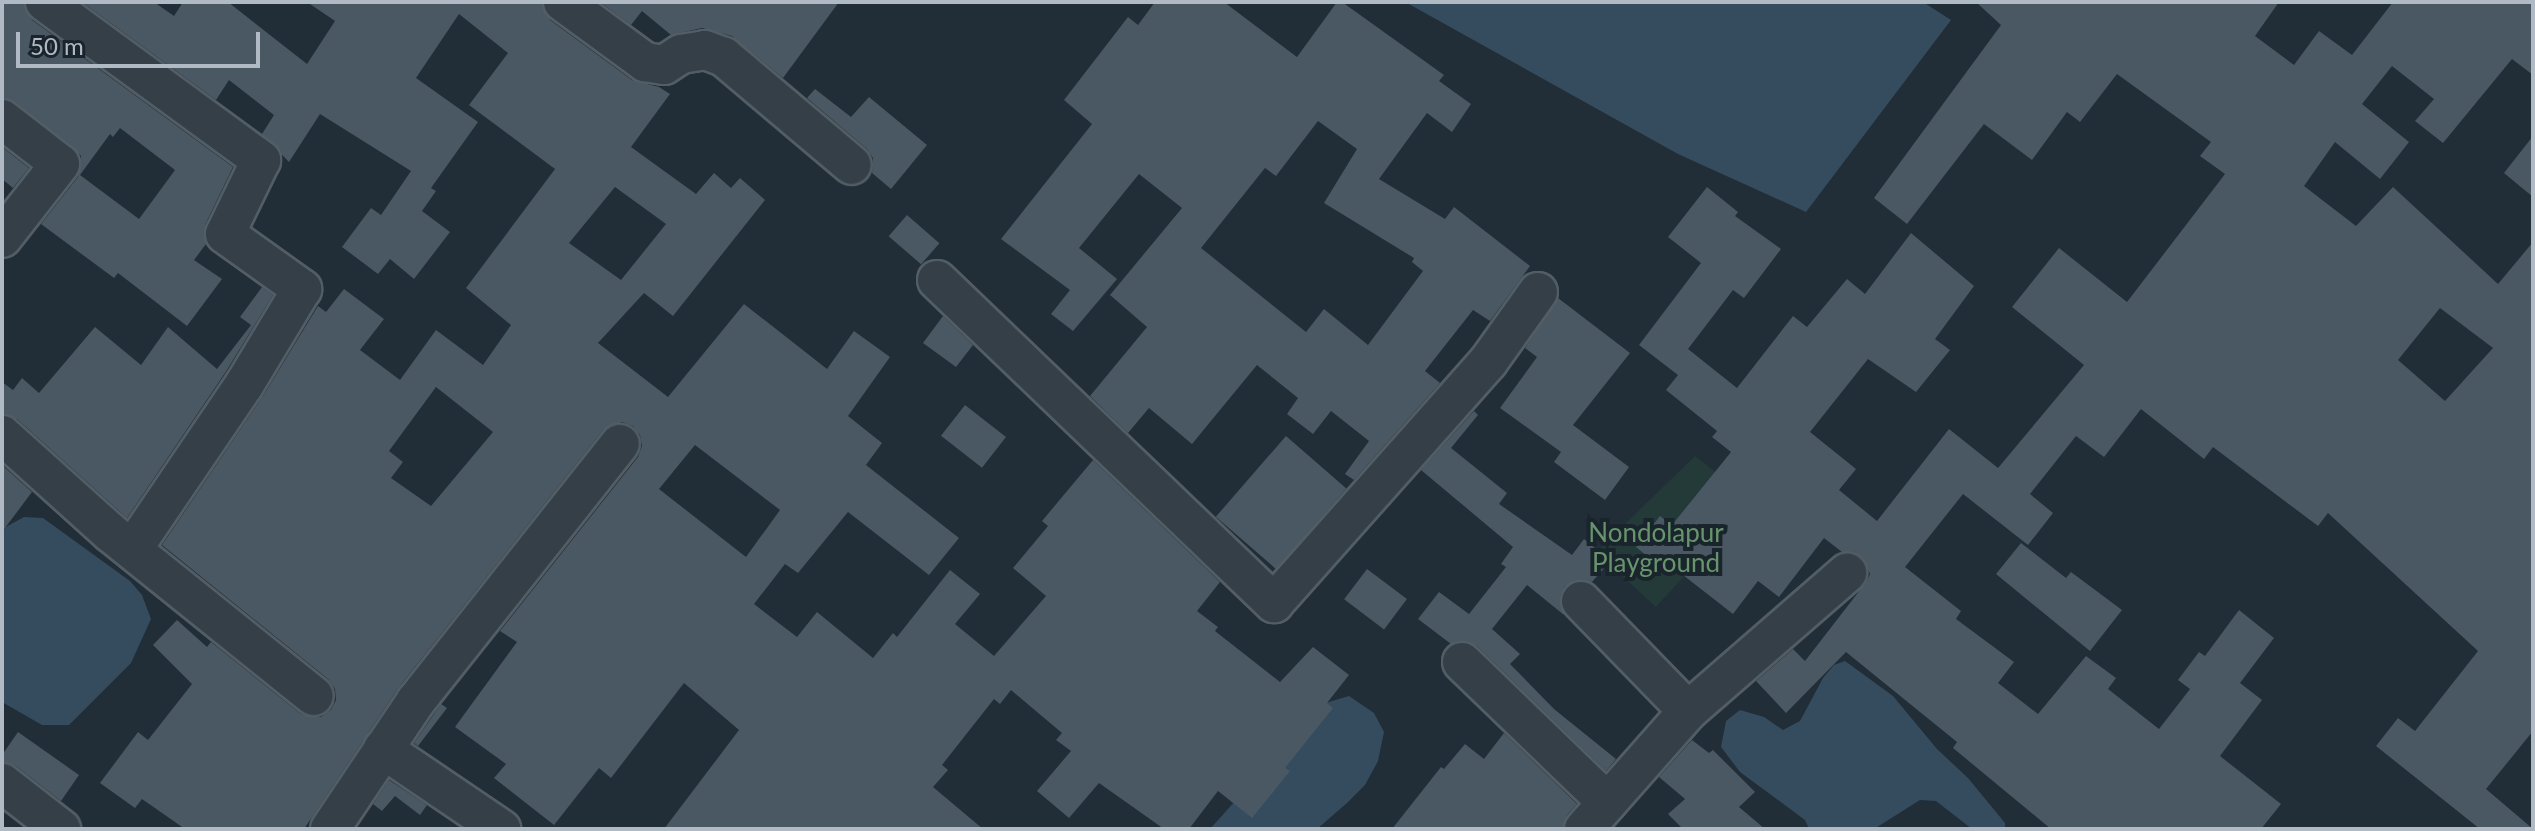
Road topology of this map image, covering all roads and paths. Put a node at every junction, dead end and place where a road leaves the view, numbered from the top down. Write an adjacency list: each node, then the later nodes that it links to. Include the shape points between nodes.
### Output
1 (45, 2): 10 (street, via 261,160 225,234 302,289)
2 (563, 2): 4 (street, via 645,62 664,65 681,54 705,50 724,57)
3 (2, 119): 5 (street, via 60,164)
4 (852, 165)
5 (2, 238)
6 (937, 280): 7 (street, via 1274,603 1488,362)
7 (1538, 292)
8 (2, 435): 10 (street)
9 (620, 444): 16 (street)
10 (132, 550): 14 (street)
11 (1847, 573): 15 (street)
12 (1581, 601): 15 (street)
13 (1462, 662): 18 (street)
14 (314, 696)
15 (1688, 711): 18 (street)
16 (383, 749): 20 (street); 21 (street)
17 (2, 783): 19 (street)
18 (1596, 815)
19 (61, 829)
20 (330, 829)
21 (501, 829)

